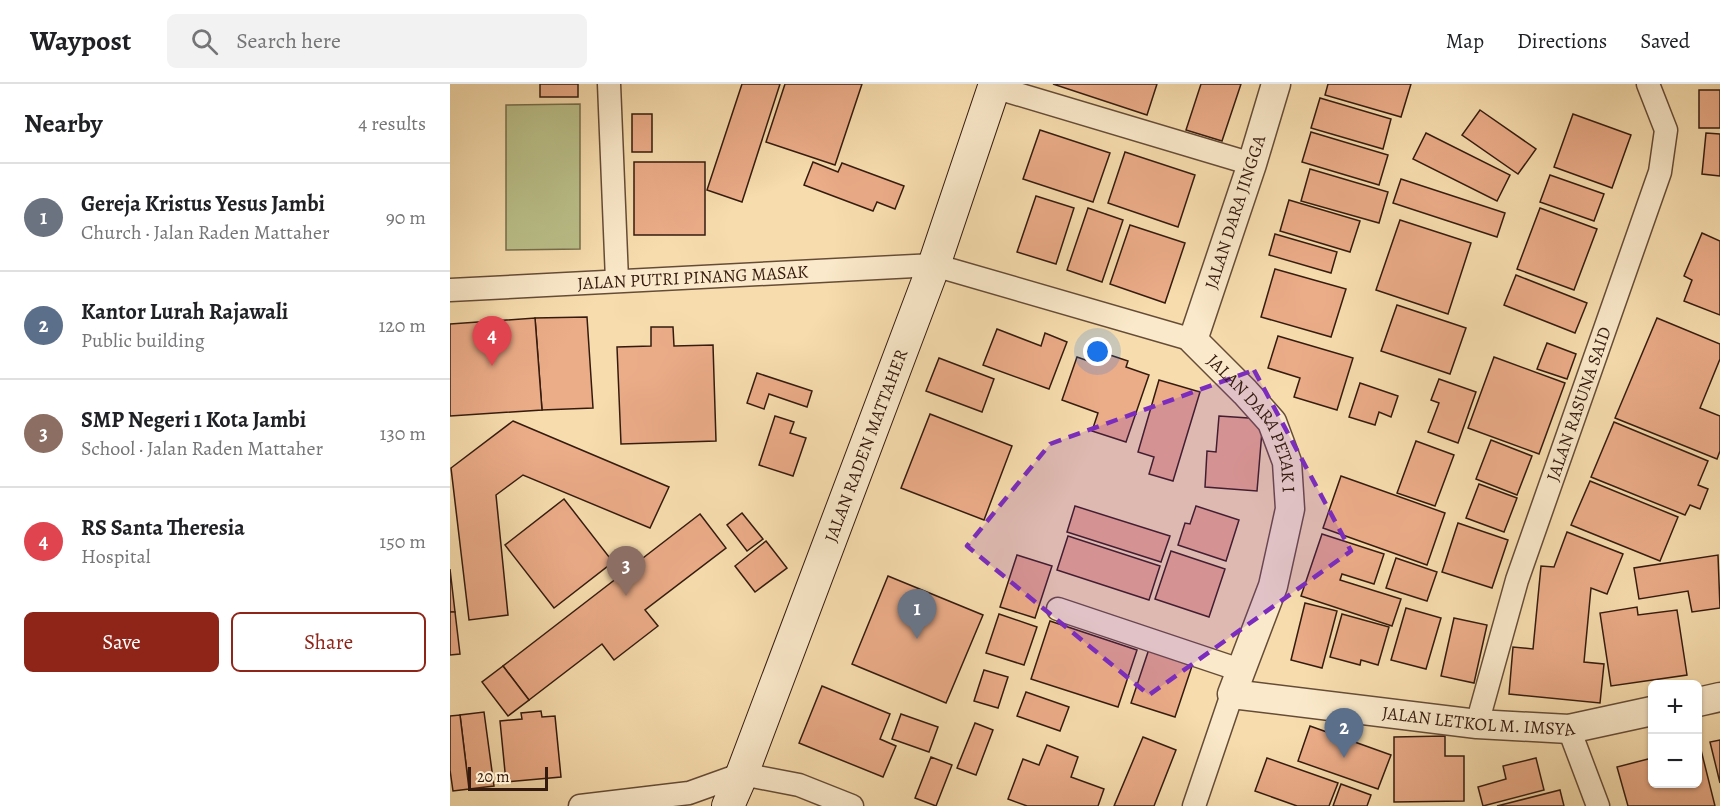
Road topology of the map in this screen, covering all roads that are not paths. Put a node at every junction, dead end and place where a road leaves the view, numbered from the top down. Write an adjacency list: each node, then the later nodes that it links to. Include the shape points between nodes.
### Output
1 (609, 84): 7 (street)
2 (1276, 84): 5 (street, JALAN DARA JINGGA)
3 (1648, 84): 15 (street, JALAN RASUNA SAID, via 1666,130 1660,172 1517,580)
4 (995, 86): 5 (street); 6 (main road, JALAN RADEN MATTAHER)
5 (1252, 164): 9 (street, JALAN DARA JINGGA)
6 (934, 265): 7 (street, JALAN PUTRI PINANG MASAK); 9 (street, JALAN DARA PETAK I); 17 (main road, JALAN RADEN MATTAHER)
7 (617, 280): 8 (street, JALAN PUTRI PINANG MASAK)
8 (450, 290)
9 (1193, 340): 11 (street, JALAN DARA PETAK I, via 1272,422 1287,462 1290,509 1273,586)
10 (1058, 609): 11 (street)
11 (1236, 682): 15 (street, JALAN LETKOL M. IMSYA); 21 (street, JALAN DARA PETAK I)
12 (1720, 697): 13 (street)
13 (1702, 701)
14 (1648, 712): 16 (street, JALAN LETKOL M. IMSYA)
15 (1477, 724): 16 (street, JALAN LETKOL M. IMSYA)
16 (1569, 729): 22 (street)
17 (742, 774): 18 (street, via 689,793); 19 (main road, JALAN RADEN MATTAHER); 20 (street, via 799,785)
18 (580, 806)
19 (728, 806)
20 (852, 806)
21 (1194, 806)
22 (1598, 806)

